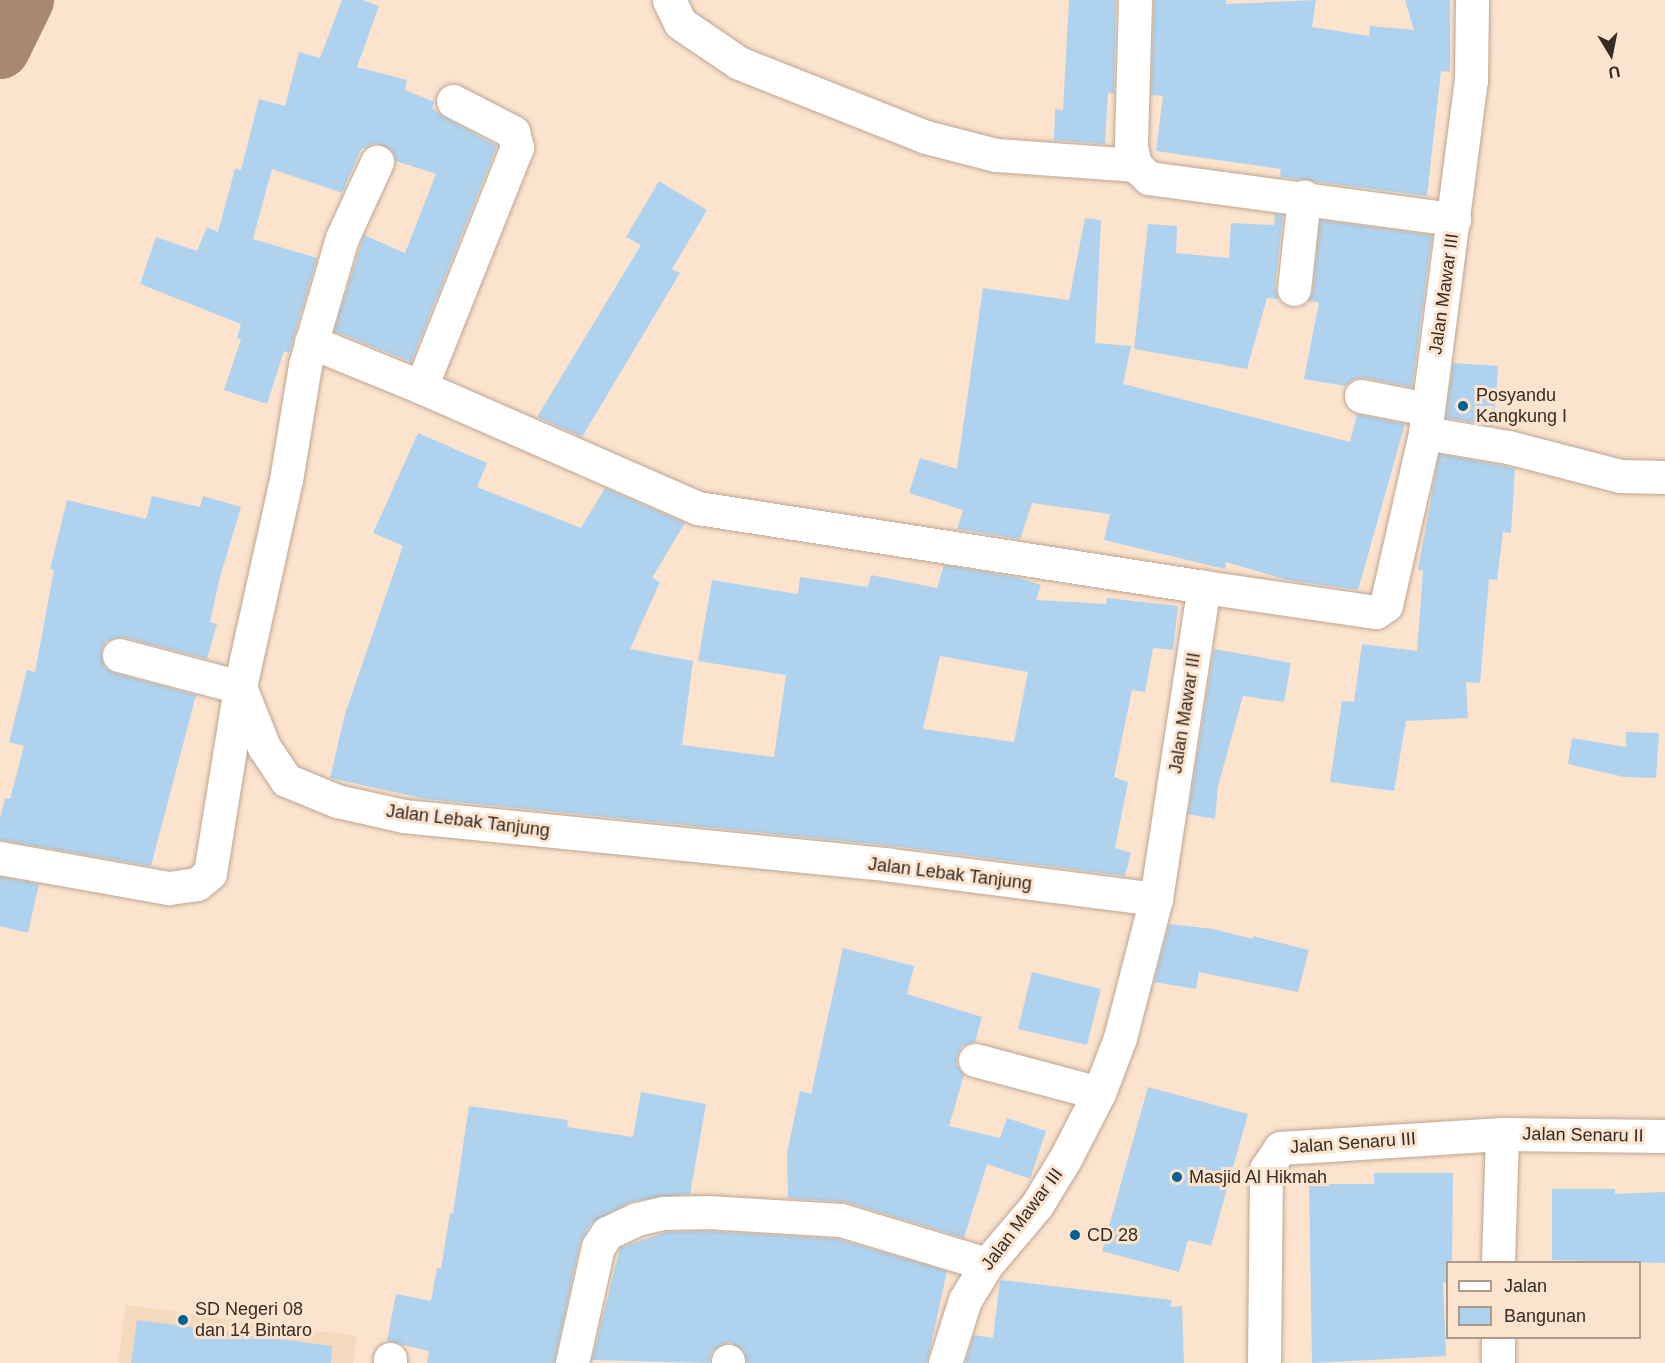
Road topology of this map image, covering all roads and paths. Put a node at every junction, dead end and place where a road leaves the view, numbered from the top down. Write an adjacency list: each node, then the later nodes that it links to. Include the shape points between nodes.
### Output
1 (669, 0): 6 (street, via 680,23 739,63 926,137 996,156)
2 (1135, 0): 6 (street, via 1131,147)
3 (1472, 0): 8 (street, Jalan Mawar III, via 1471,81)
4 (453, 101): 11 (street, via 513,132 517,147)
5 (377, 162): 10 (street, via 342,238)
6 (1135, 165): 7 (street, Jalan Mawar III, via 1156,180)
7 (1304, 197): 8 (street, Jalan Mawar III); 9 (street)
8 (1454, 219): 13 (street, Jalan Mawar III)
9 (1294, 289)
10 (311, 342): 11 (street); 17 (street, via 286,480)
11 (422, 387): 15 (street, via 698,508)
12 (1361, 396): 13 (street)
13 (1426, 421): 14 (street, via 1620,476); 15 (street, Jalan Mawar III, via 1383,609 1376,612)
14 (1665, 477)
15 (1204, 587): 19 (street, Jalan Mawar III)
16 (118, 655): 17 (street)
17 (240, 687): 18 (street, via 210,873 205,878 186,887 169,888); 19 (street, Jalan Lebak Tanjung, via 264,747 286,780 337,801 393,814 891,865)
18 (0, 858)
19 (1156, 899): 21 (street, Jalan Mawar III, via 1120,1038)
20 (975, 1060): 21 (street)
21 (1100, 1093): 25 (street, Jalan Mawar III, via 1037,1205)
22 (1502, 1134): 23 (street, Jalan Senaru II); 24 (street); 29 (street, Jalan Senaru III, via 1289,1146 1276,1150 1266,1169)
23 (1665, 1136)
24 (1498, 1261)
25 (987, 1264): 27 (street, via 842,1220 707,1212 664,1213 637,1219 607,1233 598,1248); 28 (street, Jalan Mawar III, via 965,1300)
26 (1498, 1339): 30 (street)
27 (572, 1363)
28 (945, 1363)
29 (1264, 1363)
30 (1498, 1363)

